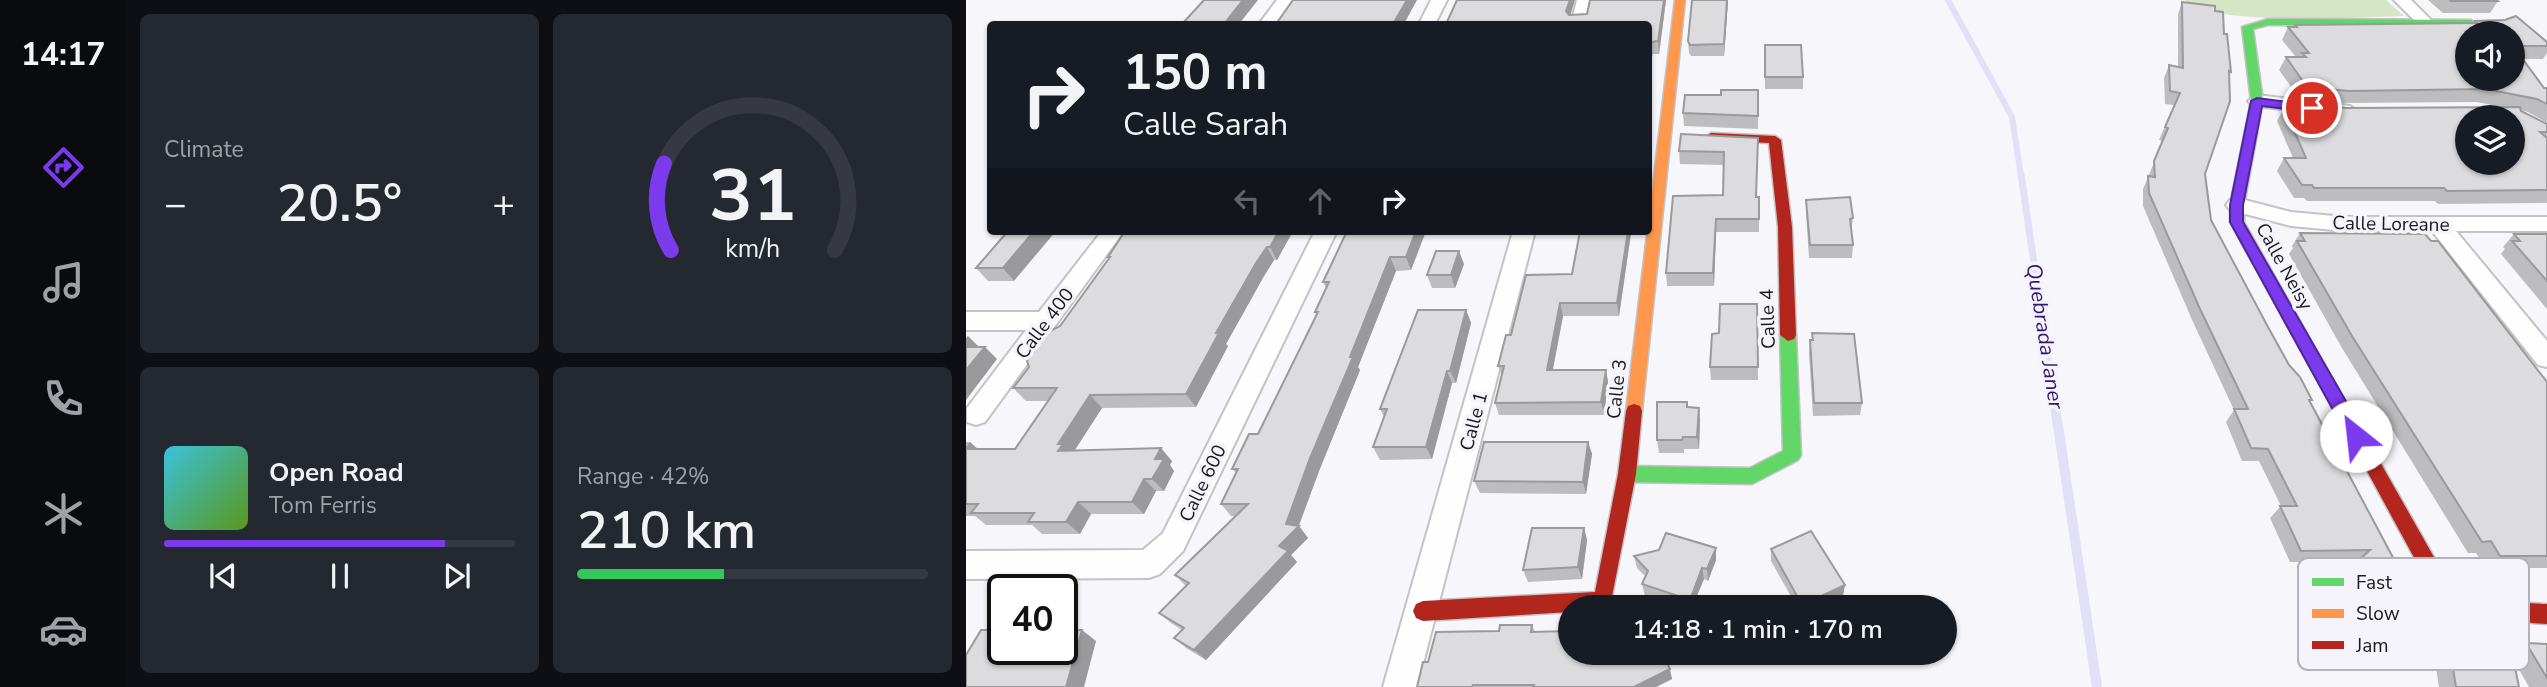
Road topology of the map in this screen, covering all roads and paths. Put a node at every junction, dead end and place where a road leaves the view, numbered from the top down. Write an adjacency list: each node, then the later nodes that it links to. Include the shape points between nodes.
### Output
1 (1285, 0): 6 (street)
2 (1439, 0): 7 (street)
3 (1585, 0): 8 (street)
4 (1680, 0): 13 (street, Calle 3)
5 (2402, 0): 10 (street)
6 (1269, 21)
7 (1428, 21)
8 (1580, 21)
9 (2455, 23): 10 (street, Calle Neisy)
10 (2427, 24): 11 (street, Calle Neisy, via 2268,22 2247,27)
11 (2257, 101): 12 (street); 14 (street, Calle Neisy)
12 (2365, 112)
13 (1671, 135): 24 (street, Calle 3); 24 (street, Calle 4, via 1775,140 1785,227 1792,455 1752,476)
14 (2236, 205): 15 (street, Calle Loreane, via 2291,219); 25 (street, Calle Neisy, via 2236,222)
15 (2438, 224): 16 (street, Calle Loreane); 22 (street)
16 (2547, 224)
17 (1110, 235): 21 (street, Calle 400)
18 (1324, 235): 26 (street, Calle 600, via 1173,542 1149,564)
19 (1523, 235): 27 (street, Calle 1)
20 (966, 321): 21 (street)
21 (1045, 321): 23 (street, Calle 400)
22 (2547, 358)
23 (976, 415)
24 (1627, 474): 27 (street, Calle 3, via 1603,601)
25 (2424, 558)
26 (966, 565)
27 (1423, 611): 30 (street, Calle 1)
28 (2529, 614): 29 (street, Calle Neisy)
29 (2547, 614)
30 (1400, 687)

